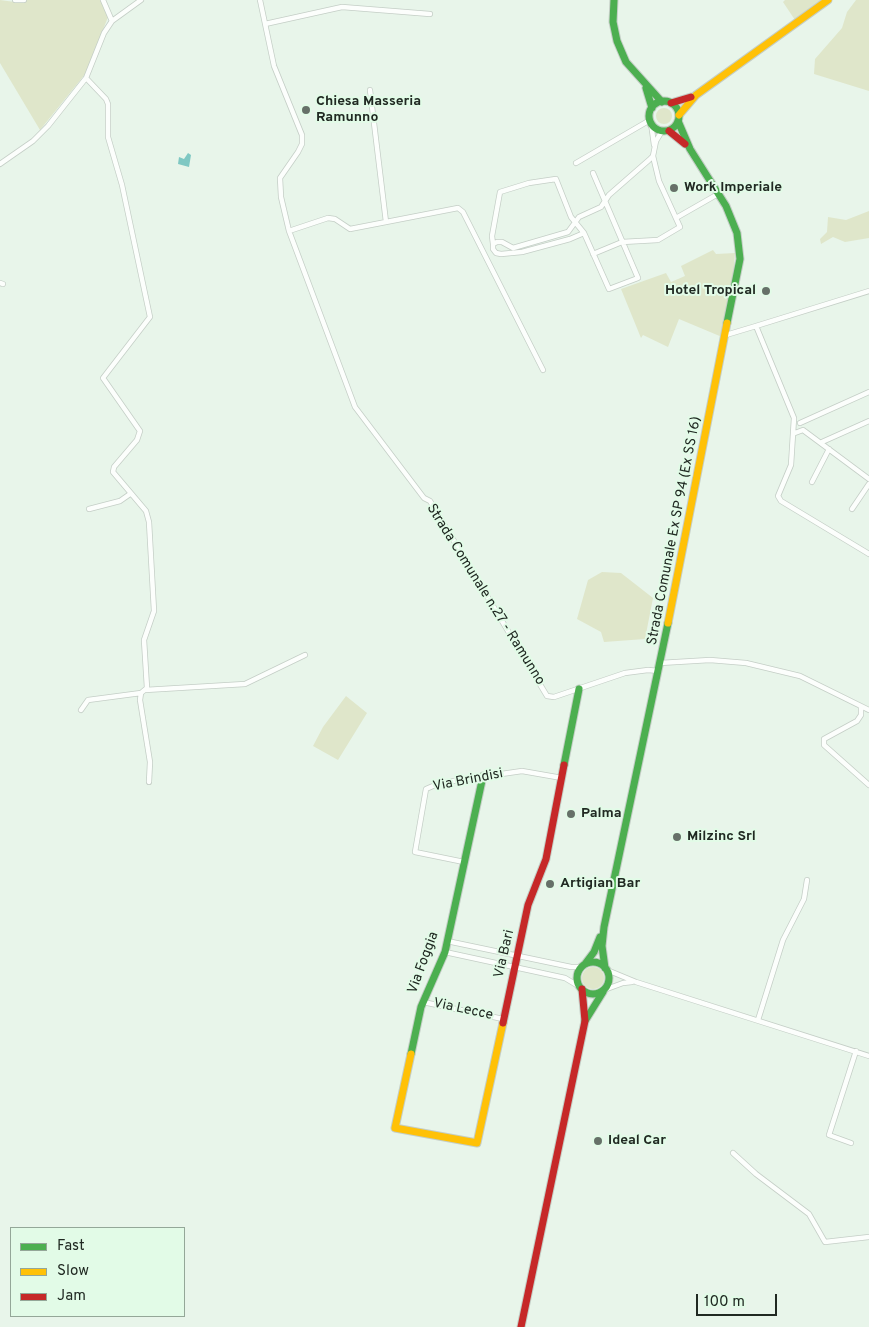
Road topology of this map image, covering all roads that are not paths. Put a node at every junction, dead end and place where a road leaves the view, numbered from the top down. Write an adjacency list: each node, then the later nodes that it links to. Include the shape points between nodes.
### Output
1 (15, 0): 2 (street)
2 (24, 0)
3 (103, 0): 9 (street)
4 (141, 0): 9 (street)
5 (260, 0): 10 (street, Strada Comunale n.27 - Ramunno)
6 (614, 0): 12 (main road, via 613,22 617,41 626,62)
7 (828, 0): 14 (main road)
8 (430, 14): 10 (street, via 342,7)
9 (112, 21): 11 (street, via 104,32)
10 (265, 24): 32 (street, Strada Comunale n.27 - Ramunno, via 274,66 302,135 298,152 280,178)
11 (86, 78): 24 (street, via 33,141); 52 (street, via 108,104 108,137 122,185 150,317 103,378 140,431 138,440 114,466 113,472)
12 (644, 86): 15 (main road); 17 (main road)
13 (370, 90): 30 (street)
14 (696, 95): 16 (main road); 18 (main road)
15 (662, 102): 16 (main road); 17 (main road)
16 (671, 103): 18 (main road)
17 (652, 108): 19 (main road)
18 (679, 118): 20 (main road); 22 (main road, Strada Comunale Ex SP 94 (Ex SS 16))
19 (650, 122): 20 (main road); 21 (street); 25 (street)
20 (665, 131): 21 (street, via 656,141); 22 (main road, Strada Comunale Ex SP 94 (Ex SS 16))
21 (655, 149): 23 (street)
22 (690, 149): 27 (main road, Strada Comunale Ex SP 94 (Ex SS 16))
23 (653, 156): 28 (street, via 609,194); 29 (street)
24 (0, 164)
25 (576, 164)
26 (593, 173): 28 (street)
27 (718, 194): 29 (street); 39 (main road, Strada Comunale Ex SP 94 (Ex SS 16), via 726,206 740,246)
28 (605, 202): 31 (street); 34 (street)
29 (676, 218): 34 (street, via 680,227 658,240)
30 (386, 222): 32 (street, via 350,229 328,218); 40 (street, via 451,208 463,212)
31 (576, 222): 33 (street); 35 (street, via 568,232 513,248 502,242); 35 (street, via 556,179 529,183 500,192)
32 (289, 231): 58 (street, Strada Comunale n.27 - Ramunno, via 355,407 424,498 430,501 550,698)
33 (584, 233): 35 (street, via 522,252 496,253); 36 (street)
34 (622, 242): 36 (street); 36 (street, via 638,278 609,289)
35 (493, 244)
36 (593, 254)
37 (869, 291): 38 (street)
38 (756, 326): 39 (street); 42 (street)
39 (726, 335): 57 (main road, Strada Comunale Ex SP 94 (Ex SS 16))
40 (543, 370)
41 (869, 392): 44 (street)
42 (794, 418): 44 (street); 46 (street)
43 (869, 421): 47 (street)
44 (800, 423): 45 (street)
45 (803, 430): 46 (street); 47 (street)
46 (795, 433): 55 (street, via 791,465 778,496 781,501)
47 (822, 442): 48 (street)
48 (830, 449): 49 (street); 50 (street)
49 (869, 479)
50 (812, 482)
51 (869, 484): 54 (street)
52 (130, 494): 53 (street, via 120,501); 59 (street, via 146,511 149,522 154,611 144,640 146,688)
53 (89, 509)
54 (852, 509)
55 (869, 554)
56 (306, 655): 59 (street, via 245,684)
57 (660, 667): 58 (street, via 625,673); 60 (street, via 710,660 746,663 800,676); 69 (main road, Strada Comunale Ex SP 94 (Ex SS 16))
58 (579, 690): 64 (main road, Via Bari)
59 (143, 692): 61 (street, via 88,700); 65 (street, via 140,700 150,762)
60 (861, 707): 62 (street); 66 (street, via 857,721 824,739 824,745)
61 (82, 710)
62 (869, 710)
63 (483, 776): 64 (street, Via Brindisi, via 522,771); 67 (main road, Via Foggia); 67 (street, Via Brindisi, via 440,783 426,789 415,852)
64 (562, 778): 72 (main road, Via Bari, via 546,860 528,905)
65 (149, 782)
66 (869, 784)
67 (464, 862): 70 (main road, Via Foggia)
68 (807, 880): 81 (street, via 804,899 783,940)
69 (604, 927): 73 (main road, Strada Comunale Ex SP 94 (Ex SS 16), via 594,952); 75 (main road, Strada Comunale Ex SP 94 (Ex SS 16), via 602,946)
70 (447, 941): 71 (main road, Via Foggia); 72 (street)
71 (445, 952): 74 (street); 79 (main road, Via Foggia)
72 (517, 956): 73 (street); 74 (main road, Via Bari)
73 (583, 966): 75 (main road, via 592,962); 77 (main road, via 578,977)
74 (514, 967): 77 (street, via 565,978); 80 (main road, Via Bari)
75 (606, 969): 76 (street); 78 (main road, via 609,981)
76 (636, 982): 78 (street, via 623,983); 81 (street)
77 (581, 988): 78 (main road, via 590,994); 82 (main road)
78 (604, 991): 82 (main road)
79 (424, 1002): 80 (street, Via Lecce); 85 (main road, Via Foggia)
80 (503, 1019): 85 (main road, Via Bari, via 477,1143)
81 (758, 1020): 83 (street)
82 (584, 1021): 89 (main road)
83 (856, 1051): 84 (street); 86 (street, via 829,1135)
84 (869, 1056)
85 (395, 1128)
86 (851, 1143)
87 (733, 1153): 88 (street, via 809,1214 825,1242)
88 (869, 1237)
89 (521, 1327)

